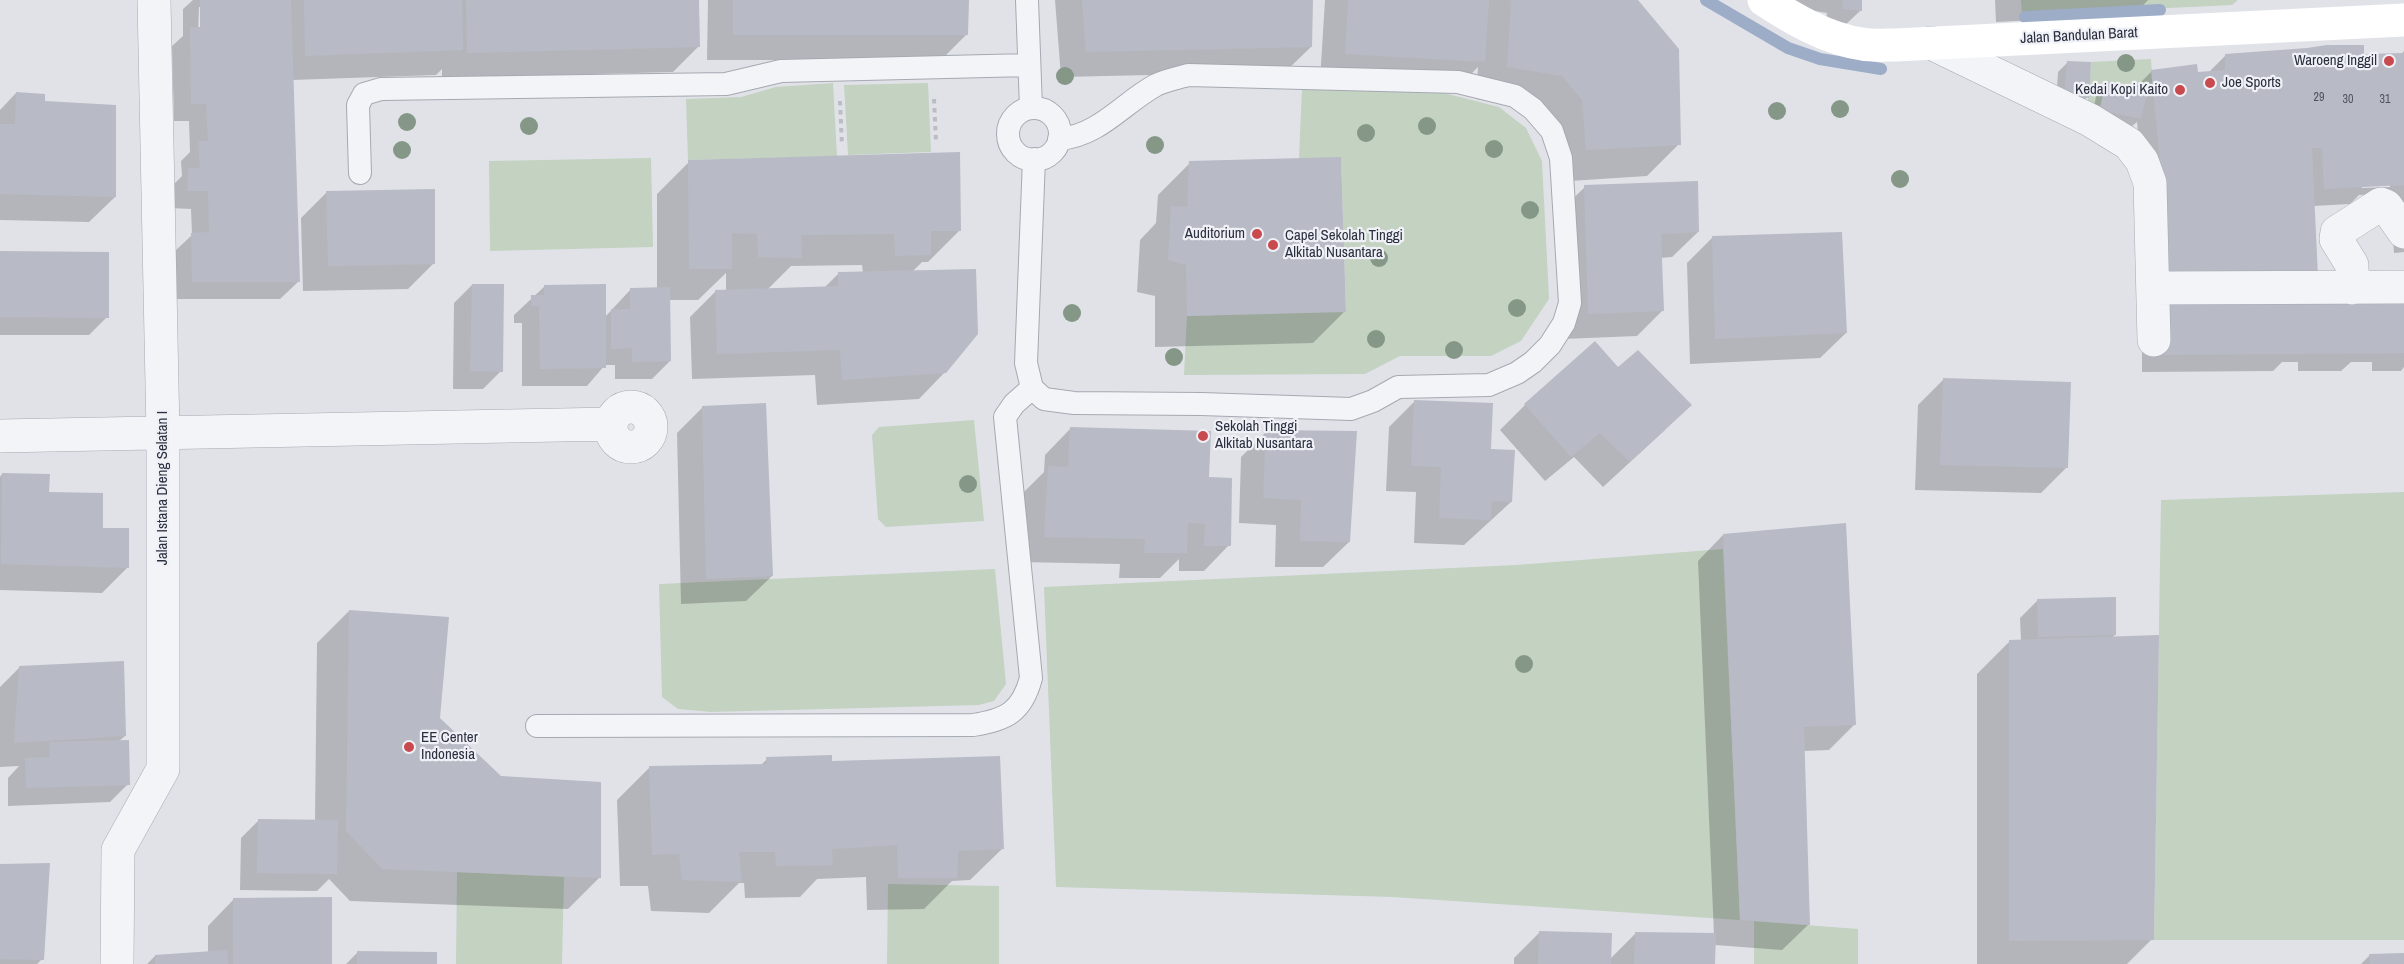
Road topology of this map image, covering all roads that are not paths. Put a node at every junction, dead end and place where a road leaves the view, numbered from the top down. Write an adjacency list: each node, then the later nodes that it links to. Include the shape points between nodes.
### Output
1 (154, 0): 19 (street, Jalan Istana Dieng Selatan I)
2 (1027, 0): 7 (lane)
3 (1764, 0): 4 (street, Jalan Bandulan Barat)
4 (1800, 10): 6 (street, Jalan Bandulan Barat, via 1828,34 1863,44)
5 (2404, 20): 6 (street, Jalan Bandulan Barat)
6 (1931, 43): 14 (street, via 2091,120 2129,144 2142,161 2150,183)
7 (1029, 65): 8 (lane); 11 (lane, via 781,71 726,84 381,89 364,94 358,105)
8 (1031, 108): 9 (lane, via 1053,116 1058,123); 10 (lane, via 1011,120 1007,135 1019,156)
9 (1059, 139): 10 (lane, via 1053,151); 17 (lane, via 1088,132 1158,84 1188,75 1458,82 1515,96 1552,131 1561,158 1570,303 1564,323 1550,345 1517,373 1489,384 1398,387 1351,409 1074,403 1044,399)
10 (1034, 159): 17 (lane, via 1026,363)
11 (360, 173)
12 (2404, 232): 15 (street, via 2381,204 2337,232 2336,239 2352,265)
13 (2404, 287): 15 (street)
14 (2152, 288): 15 (street); 16 (street)
15 (2352, 288)
16 (2154, 340)
17 (1032, 388): 21 (lane, via 1005,417 1031,678 1023,702 1009,715 973,725)
18 (611, 424): 19 (street)
19 (163, 433): 20 (street); 22 (street, Jalan Istana Dieng Selatan I, via 163,770 118,850)
20 (0, 436)
21 (537, 726)
22 (117, 964)

